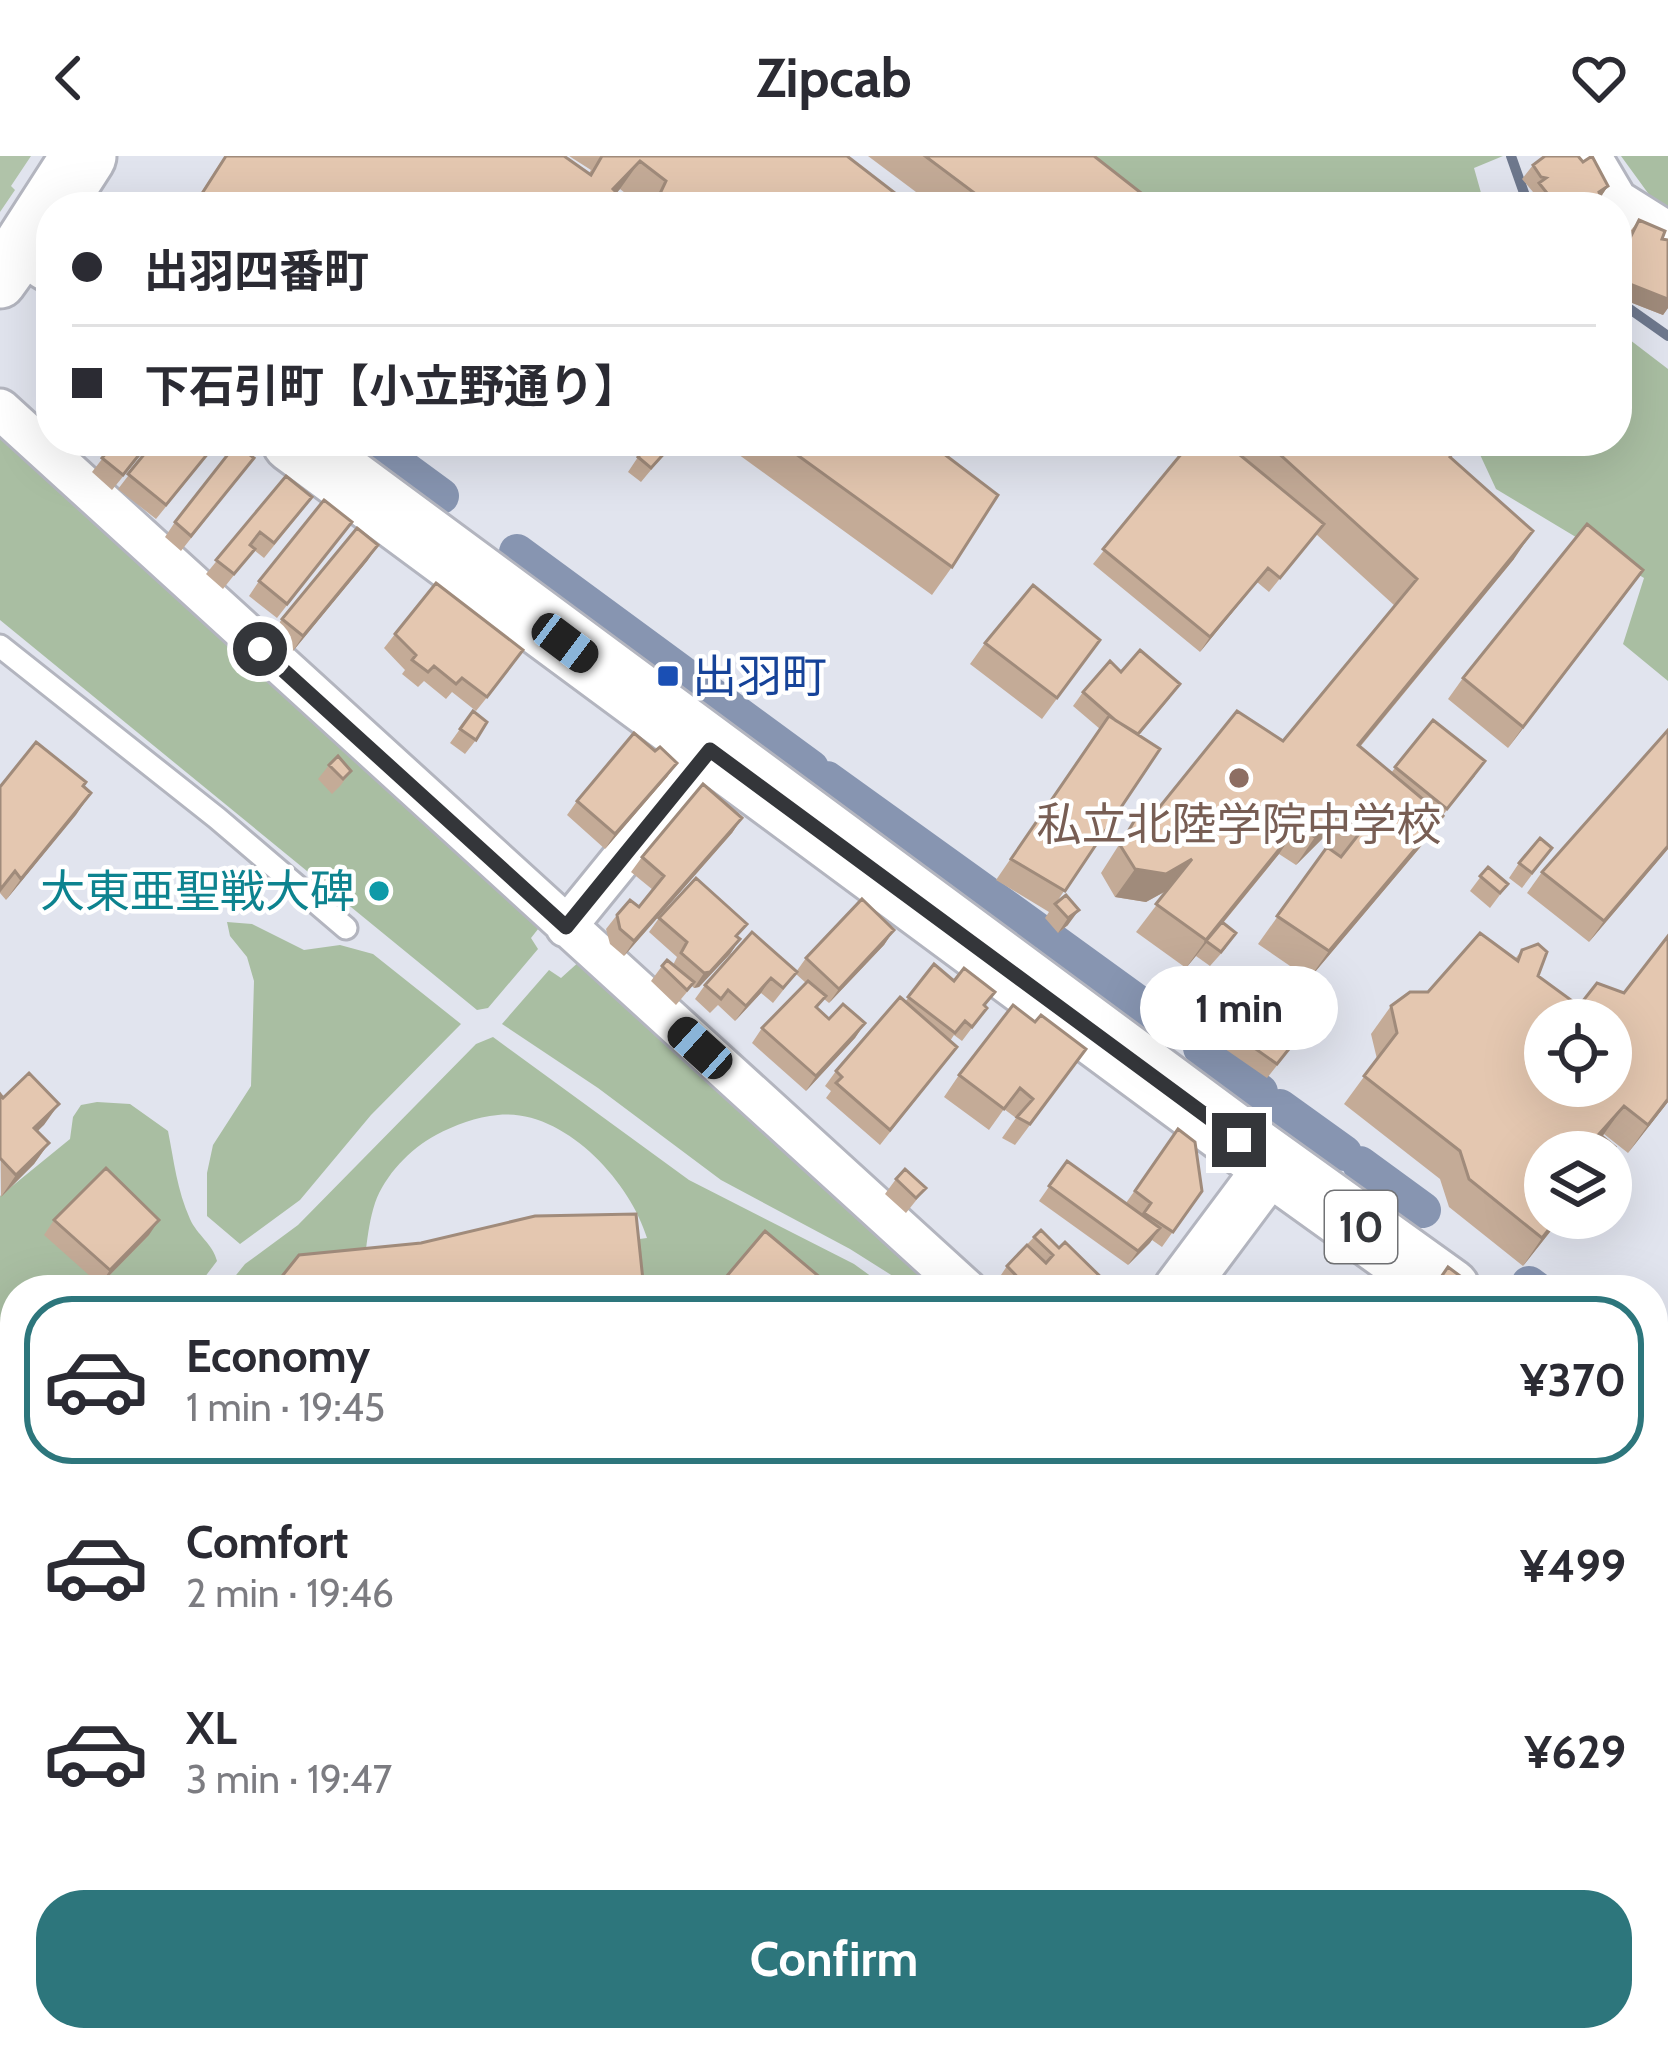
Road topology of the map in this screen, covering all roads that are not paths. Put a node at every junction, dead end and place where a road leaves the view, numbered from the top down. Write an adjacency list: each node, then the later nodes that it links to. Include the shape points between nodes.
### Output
1 (83, 156): 3 (main road)
2 (1591, 156): 4 (street)
3 (64, 192)
4 (1612, 192)
5 (1632, 209): 6 (street)
6 (1668, 232)
7 (0, 409): 8 (street)
8 (36, 442)
9 (51, 456): 13 (street)
10 (314, 456): 12 (main road, 10)
11 (0, 646): 14 (lane)
12 (710, 750): 13 (street); 15 (main road, 10)
13 (566, 927): 16 (street)
14 (346, 928)
15 (1273, 1164): 17 (street); 18 (main road, 10)
16 (950, 1275)
17 (1190, 1275)
18 (1427, 1275)

